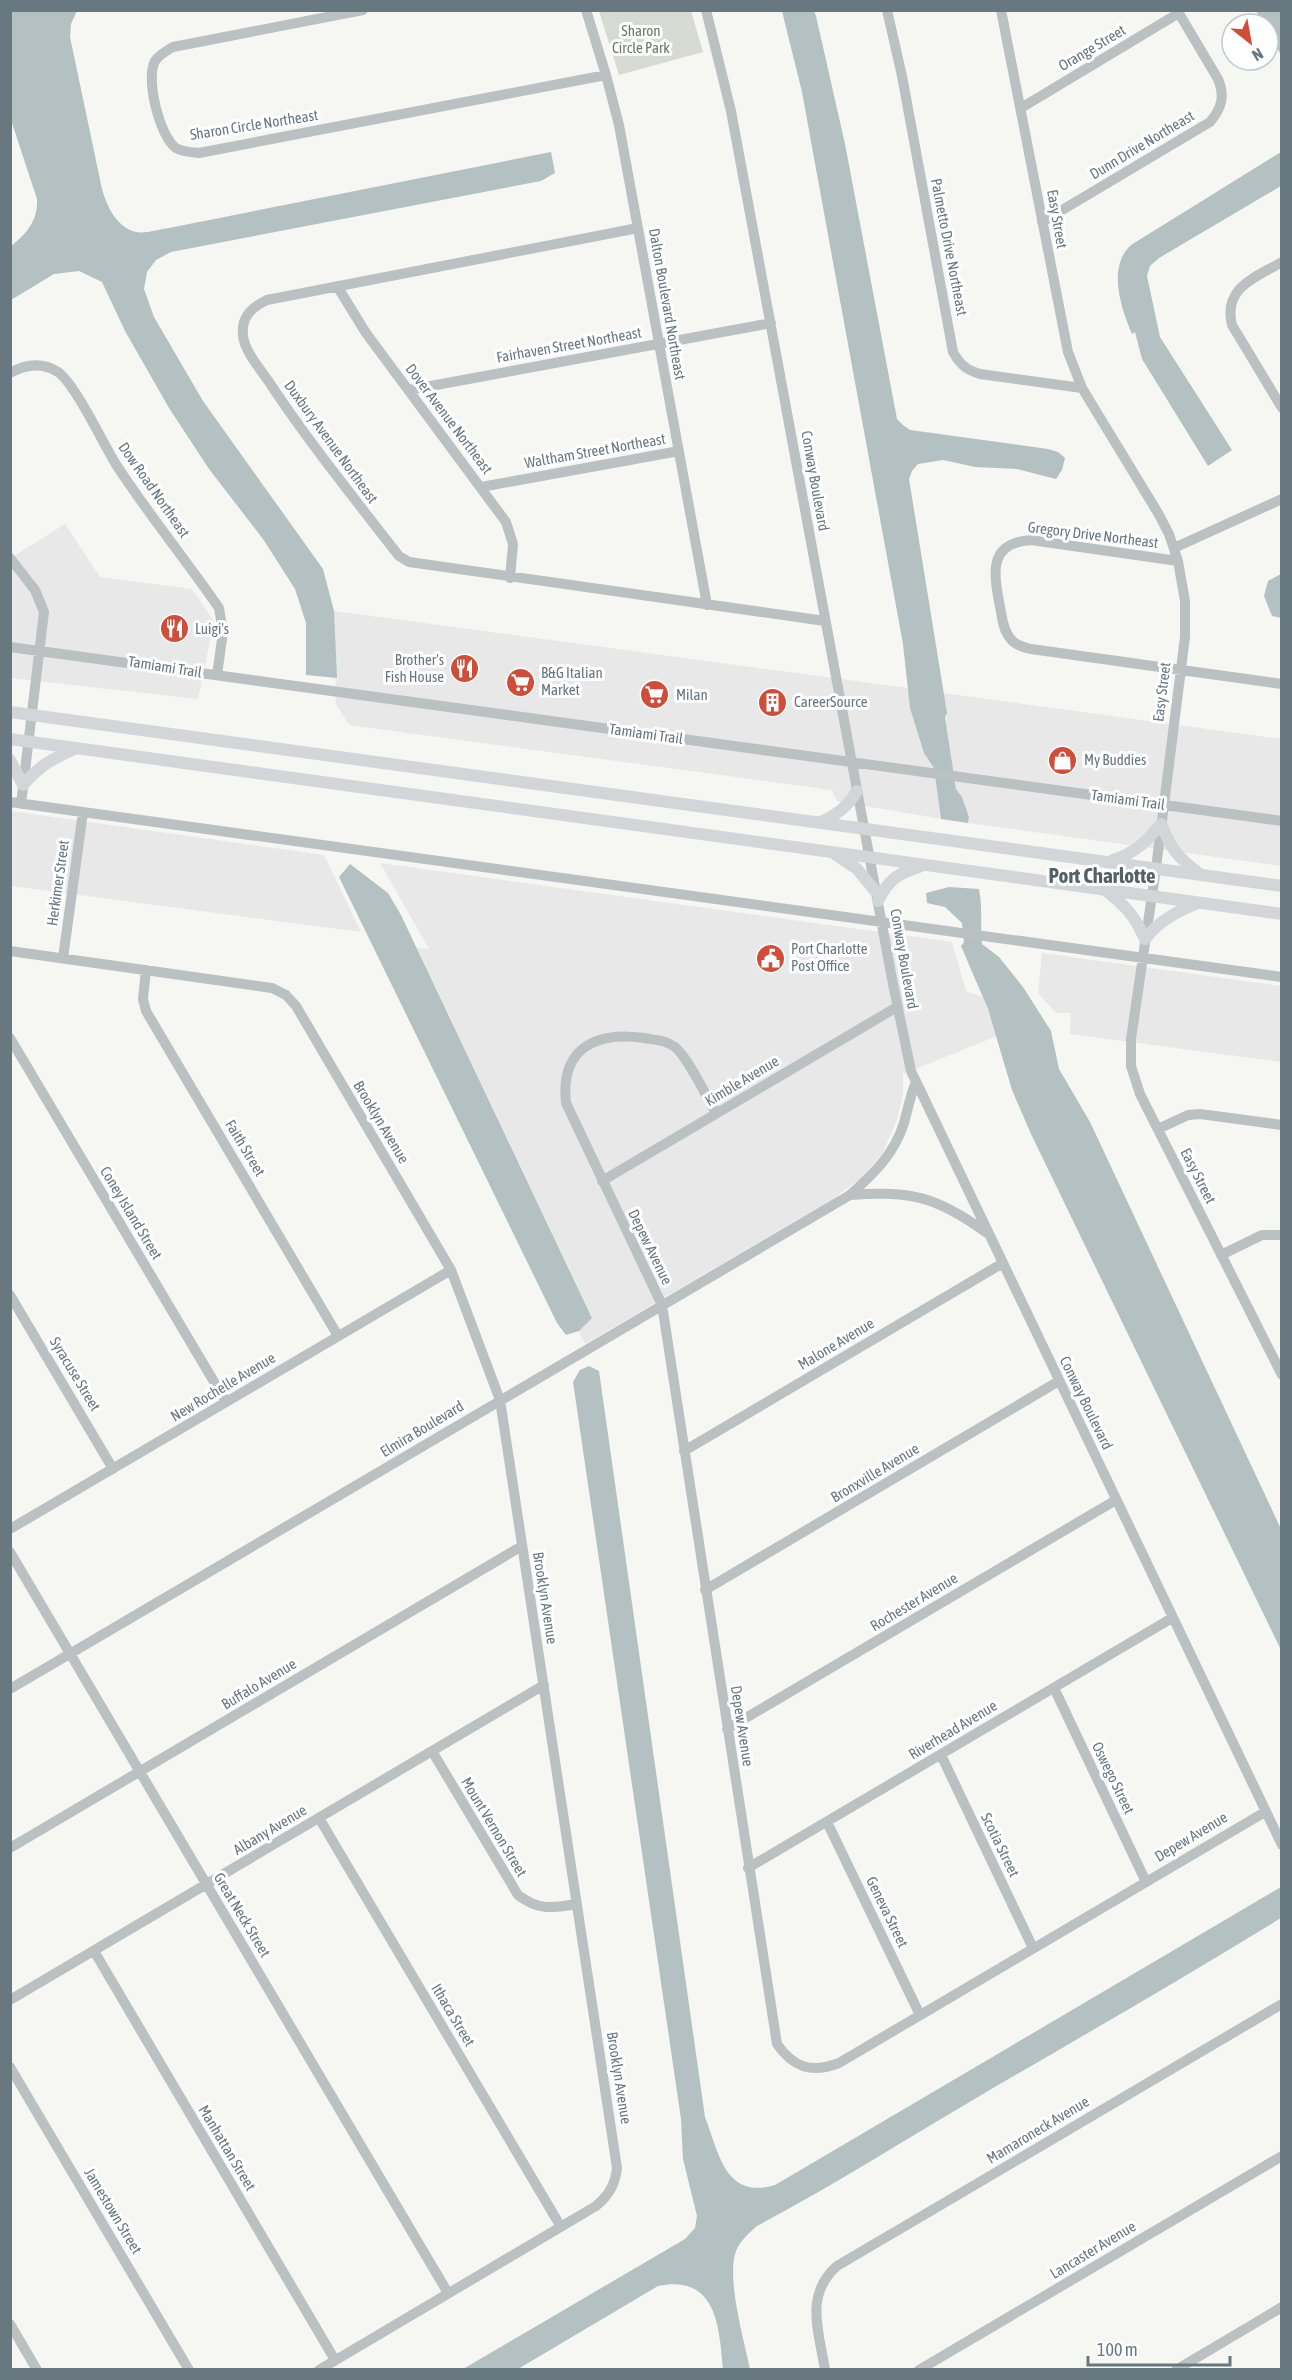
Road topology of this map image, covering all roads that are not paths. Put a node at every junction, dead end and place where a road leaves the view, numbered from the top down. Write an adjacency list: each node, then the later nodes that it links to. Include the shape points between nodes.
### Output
1 (363, 10): 7 (street, Sharon Circle Northeast, via 163,52 151,73 167,139 187,152 199,153)
2 (586, 10): 7 (street, Dalton Boulevard Northeast)
3 (706, 10): 13 (street, Conway Boulevard, via 731,111)
4 (887, 10): 16 (street, Palmetto Drive Northeast, via 953,352 959,363 980,374)
5 (1001, 10): 8 (street, Easy Street)
6 (1178, 12): 8 (street, Orange Street); 9 (street, Dunn Drive Northeast, via 1218,79 1222,90 1218,113 1210,122)
7 (606, 75): 10 (street, Dalton Boulevard Northeast)
8 (1021, 108): 9 (street, Easy Street)
9 (1042, 222): 16 (street, Easy Street, via 1064,341)
10 (638, 228): 12 (street, Duxbury Avenue Northeast); 14 (street, Dalton Boulevard Northeast)
11 (1281, 262): 18 (street, via 1236,291 1229,314)
12 (337, 286): 17 (street, Dover Avenue Northeast); 25 (street, Duxbury Avenue Northeast, via 256,305 243,325 247,348 279,398 399,556 420,566)
13 (771, 323): 14 (street, Fairhaven Street Northeast); 27 (street, Conway Boulevard)
14 (659, 344): 17 (street, Fairhaven Street Northeast); 19 (street, Dalton Boulevard Northeast)
15 (10, 373): 31 (street, Dow Road Northeast, via 22,367 45,366 73,388 117,465 219,608 223,632)
16 (1082, 388): 22 (street, Easy Street, via 1158,513)
17 (408, 390): 20 (street, Dover Avenue Northeast)
18 (1281, 408)
19 (679, 451): 20 (street, Waltham Street Northeast); 26 (street, Dalton Boulevard Northeast)
20 (481, 487): 25 (street, Dover Avenue Northeast, via 511,533)
21 (1281, 499): 22 (street, Gregory Drive Northeast)
22 (1174, 548): 24 (street, Easy Street)
23 (10, 558): 29 (street, via 41,600)
24 (1178, 561): 30 (street, Easy Street, via 1185,625); 30 (street, Gregory Drive Northeast, via 1018,541 999,555 995,578 1004,628 1020,646)
25 (510, 578): 26 (street, Duxbury Avenue Northeast)
26 (707, 605): 27 (street, Duxbury Avenue Northeast)
27 (825, 621): 39 (street, Conway Boulevard)
28 (10, 647): 29 (street, Tamiami Trail)
29 (40, 651): 31 (street, Tamiami Trail); 34 (street)
30 (1180, 670): 32 (street, Gregory Drive Northeast); 43 (street, Easy Street)
31 (217, 675): 39 (street, Tamiami Trail)
32 (1281, 684)
33 (10, 711): 34 (main road)
34 (33, 715): 36 (street); 46 (main road)
35 (10, 739): 36 (main road)
36 (28, 742): 37 (main road); 40 (street)
37 (76, 748): 40 (main road, via 51,759); 49 (main road)
38 (10, 760): 40 (main road)
39 (852, 762): 41 (street, Conway Boulevard); 43 (street, Tamiami Trail)
40 (23, 785): 42 (street)
41 (857, 791): 46 (main road, via 840,813); 48 (street, Conway Boulevard)
42 (16, 803): 44 (street)
43 (1163, 804): 45 (street, Tamiami Trail); 47 (street, Easy Street)
44 (83, 813): 61 (street); 64 (street, Herkimer Street)
45 (1281, 821)
46 (820, 823): 48 (main road)
47 (1161, 824): 51 (main road, via 1144,844); 53 (street, Easy Street); 54 (main road, via 1180,859)
48 (865, 829): 50 (street, Conway Boulevard); 51 (main road)
49 (832, 852): 50 (main road); 57 (main road, via 857,869)
50 (871, 857): 52 (main road); 57 (street, Conway Boulevard)
51 (1107, 862): 53 (main road)
52 (925, 865): 56 (main road); 57 (main road, via 893,878)
53 (1156, 868): 54 (main road); 58 (street, Easy Street)
54 (1201, 874): 55 (main road)
55 (1281, 886)
56 (1104, 889): 58 (main road); 62 (main road, via 1125,905)
57 (877, 896): 61 (street, Conway Boulevard)
58 (1152, 896): 59 (main road); 62 (street, Easy Street)
59 (1200, 903): 60 (main road); 62 (main road, via 1171,915)
60 (1281, 914)
61 (881, 922): 65 (street); 68 (street, Conway Boulevard)
62 (1145, 939): 65 (street, Easy Street)
63 (10, 951): 64 (street, Brooklyn Avenue)
64 (63, 958): 66 (street, Brooklyn Avenue)
65 (1142, 959): 67 (street); 73 (street, Easy Street, via 1131,1066)
66 (146, 970): 80 (street, Brooklyn Avenue, via 272,988 286,995); 83 (street, Faith Street, via 146,1011)
67 (1281, 977)
68 (897, 1007): 70 (street, Conway Boulevard); 71 (street, Kimble Avenue)
69 (10, 1038): 87 (street, Coney Island Street)
70 (916, 1082): 75 (street, Elmira Boulevard, via 893,1149 878,1170); 76 (street, Conway Boulevard)
71 (716, 1113): 74 (street, Kimble Avenue); 74 (street, Depew Avenue, via 674,1047 664,1041 627,1035 597,1040 574,1059 565,1088 566,1103)
72 (1281, 1125): 73 (street, via 1200,1114 1188,1115)
73 (1158, 1129): 78 (street, Easy Street)
74 (602, 1180): 82 (street, Depew Avenue)
75 (850, 1195): 76 (street, Elmira Boulevard, via 894,1193 919,1197 957,1213); 82 (street, Elmira Boulevard)
76 (989, 1234): 79 (street, Conway Boulevard)
77 (1281, 1235): 78 (street, via 1262,1235)
78 (1221, 1254): 84 (street, Easy Street)
79 (1002, 1263): 85 (street, Conway Boulevard); 88 (street, Malone Avenue)
80 (451, 1270): 83 (street, New Rochelle Avenue); 86 (street, Brooklyn Avenue)
81 (10, 1295): 89 (street, Syracuse Street)
82 (662, 1305): 86 (street, Elmira Boulevard); 88 (street, Depew Avenue)
83 (338, 1336): 87 (street, New Rochelle Avenue)
84 (1281, 1373)
85 (1059, 1381): 90 (street, Conway Boulevard); 94 (street, Bronxville Avenue)
86 (500, 1400): 92 (street, Brooklyn Avenue); 96 (street, Elmira Boulevard)
87 (226, 1402): 89 (street, New Rochelle Avenue)
88 (684, 1451): 94 (street, Depew Avenue)
89 (113, 1469): 91 (street, New Rochelle Avenue)
90 (1116, 1500): 95 (street, Conway Boulevard); 100 (street, Rochester Avenue)
91 (10, 1529)
92 (522, 1546): 97 (street, Brooklyn Avenue); 103 (street, Buffalo Avenue)
93 (10, 1552): 96 (street, Great Neck Street)
94 (705, 1590): 100 (street, Depew Avenue)
95 (1172, 1618): 98 (street, Riverhead Avenue); 104 (street, Conway Boulevard)
96 (70, 1653): 99 (street, Elmira Boulevard); 103 (street, Great Neck Street)
97 (544, 1685): 101 (street, Albany Avenue); 112 (street, Brooklyn Avenue)
98 (1054, 1688): 102 (street, Riverhead Avenue); 110 (street, Oswego Street)
99 (10, 1689)
100 (727, 1729): 109 (street, Depew Avenue)
101 (432, 1751): 105 (street, Albany Avenue); 112 (street, Mount Vernon Street, via 518,1895 544,1908)
102 (940, 1755): 106 (street, Riverhead Avenue); 113 (street, Scotia Street)
103 (140, 1772): 108 (street, Buffalo Avenue); 111 (street, Great Neck Street)
104 (1265, 1812): 107 (street, Conway Boulevard); 110 (street, Depew Avenue)
105 (319, 1818): 111 (street, Albany Avenue); 120 (street, Ithaca Street)
106 (827, 1821): 109 (street, Riverhead Avenue); 117 (street, Geneva Street)
107 (1281, 1845)
108 (10, 1848)
109 (748, 1868): 117 (street, Depew Avenue, via 777,2044 786,2056 812,2069 828,2067)
110 (1146, 1881): 113 (street, Depew Avenue)
111 (207, 1884): 114 (street, Albany Avenue); 121 (street, Great Neck Street)
112 (577, 1904): 120 (street, Brooklyn Avenue, via 617,2168 608,2196)
113 (1033, 1948): 117 (street, Depew Avenue)
114 (94, 1951): 115 (street, Albany Avenue); 124 (street, Manhattan Street)
115 (10, 2000)
116 (1281, 2004): 128 (street, Mamaroneck Avenue, via 837,2266 817,2291)
117 (920, 2015)
118 (10, 2067): 126 (street, Jamestown Street)
119 (1281, 2156): 129 (street, Lancaster Avenue)
120 (561, 2227): 121 (street, Brooklyn Avenue)
121 (448, 2293): 124 (street, Brooklyn Avenue)
122 (1281, 2307): 130 (street)
123 (10, 2324): 125 (street)
124 (335, 2360): 127 (street, Brooklyn Avenue)
125 (37, 2370)
126 (189, 2370)
127 (319, 2370)
128 (825, 2370)
129 (919, 2370)
130 (1176, 2370)

